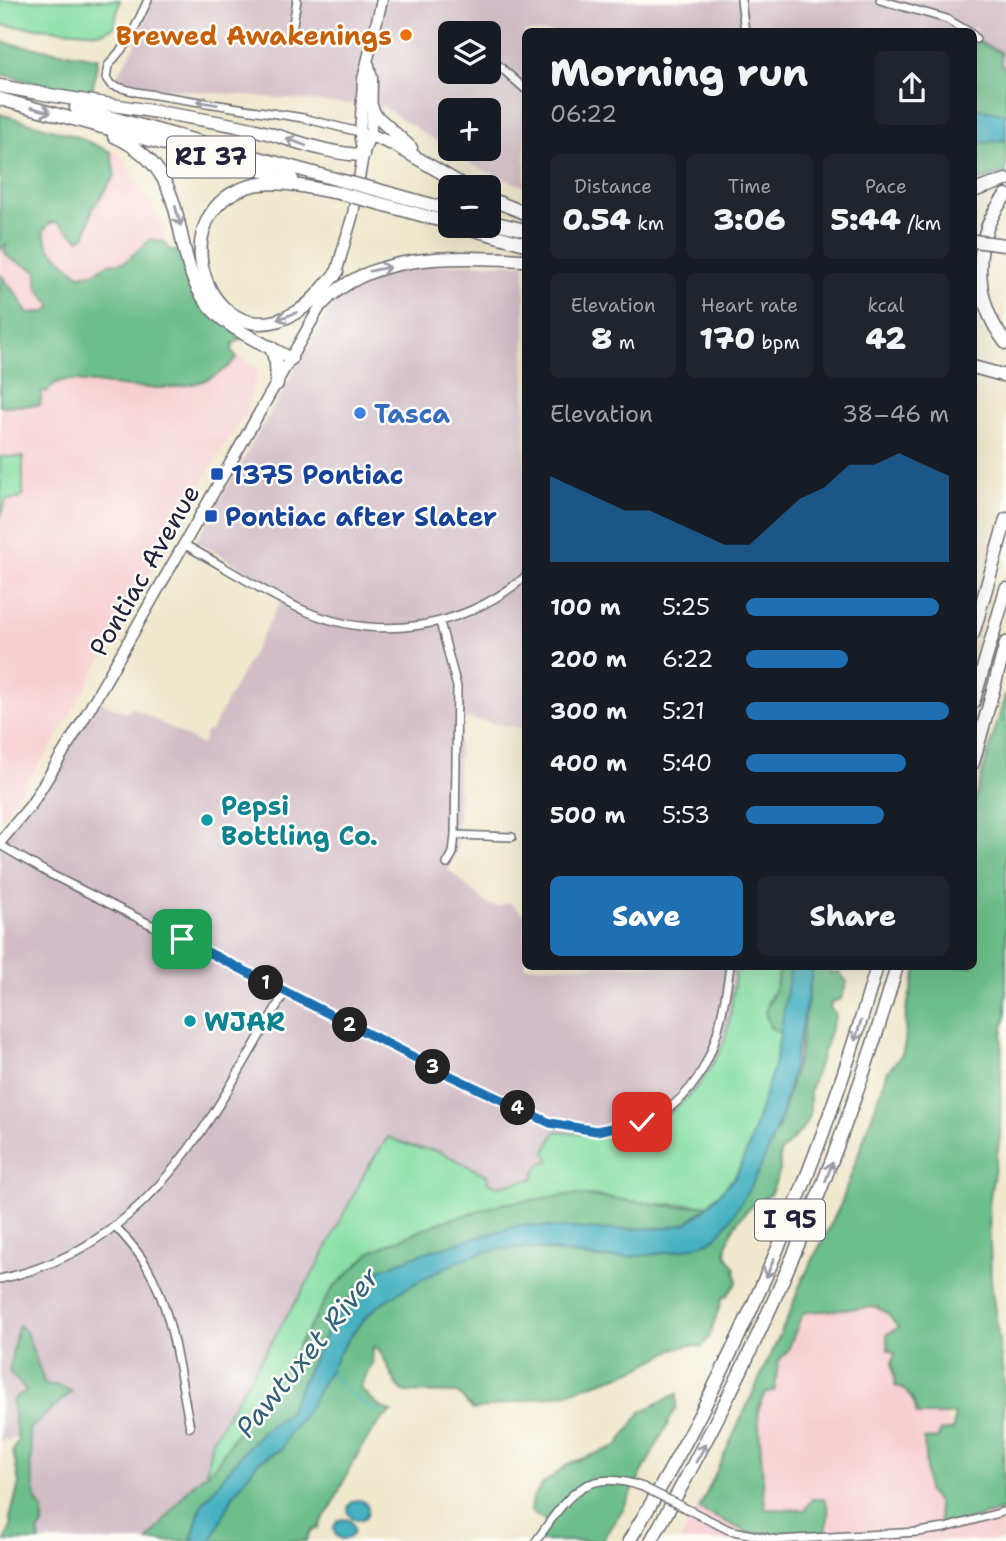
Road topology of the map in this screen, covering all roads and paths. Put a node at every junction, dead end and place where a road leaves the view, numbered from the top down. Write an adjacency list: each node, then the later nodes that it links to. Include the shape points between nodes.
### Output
1 (148, 0): 17 (street, one-way to 1, via 315,120 111,85 106,78 108,66 128,40)
2 (297, 0): 9 (street)
3 (382, 0): 10 (main road, Pontiac Avenue)
4 (741, 0): 7 (street)
5 (880, 0): 6 (street)
6 (892, 2): 8 (street)
7 (745, 28)
8 (962, 28)
9 (292, 30)
10 (369, 65): 15 (main road, Pontiac Avenue); 17 (main road, Pontiac Avenue, via 363,79)
11 (501, 68): 12 (street)
12 (522, 86)
13 (0, 87): 18 (highway, one-way to 13, via 327,152 270,133 203,119); 22 (highway, RI 37)
14 (0, 99): 16 (highway, RI 37, one-way to 16)
15 (371, 106): 17 (main road, Pontiac Avenue); 19 (highway, via 375,115)
16 (82, 121): 22 (highway, RI 37); 41 (highway, one-way to 41, via 124,141 153,165 173,199 196,285 205,302 224,320)
17 (365, 134): 18 (main road, Pontiac Avenue); 19 (highway, via 396,145)
18 (363, 155): 38 (main road, Pontiac Avenue)
19 (438, 171): 20 (highway)
20 (445, 175)
21 (1006, 180): 23 (highway)
22 (339, 186): 25 (highway, RI 37, bridge); 38 (highway, one-way to 22, via 298,312 278,320 249,320 229,311 213,296 201,271 200,251 212,216 246,188)
23 (977, 190)
24 (1006, 195): 40 (highway, via 987,227 980,264 985,304)
25 (376, 196): 27 (highway, RI 37); 29 (highway, RI 37)
26 (501, 203): 28 (highway)
27 (438, 208)
28 (522, 212)
29 (438, 219)
30 (501, 224): 31 (highway)
31 (522, 229)
32 (501, 237): 34 (highway)
33 (977, 241): 35 (highway, bridge)
34 (522, 243)
35 (1006, 245): 36 (highway, bridge)
36 (977, 247)
37 (522, 260): 39 (highway, one-way to 37, via 345,283 371,270 449,260)
38 (337, 272): 39 (main road, Pontiac Avenue)
39 (323, 303): 42 (main road, Pontiac Avenue)
40 (1006, 343)
41 (271, 347): 42 (highway); 45 (highway)
42 (291, 359): 45 (main road, Pontiac Avenue)
43 (977, 368): 44 (highway)
44 (1006, 376)
45 (277, 384): 47 (main road, Pontiac Avenue)
46 (1006, 519): 50 (highway)
47 (184, 545): 51 (street, via 316,616 380,628); 59 (main road, Pontiac Avenue, via 46,781)
48 (522, 579): 51 (street, via 484,604)
49 (1006, 589): 54 (highway)
50 (977, 620)
51 (440, 622): 57 (street, via 457,687)
52 (1006, 643): 55 (highway)
53 (1006, 664): 55 (highway)
54 (977, 689)
55 (988, 712): 56 (highway)
56 (977, 749)
57 (455, 835): 58 (street); 60 (street)
58 (512, 836)
59 (0, 844): 64 (street)
60 (447, 864)
61 (729, 970): 64 (street, via 719,1036 691,1087 656,1115 596,1131 567,1128 532,1116)
62 (876, 970): 71 (highway, I 95, one-way to 71, via 833,1107 775,1256 702,1411)
63 (897, 970): 72 (highway, I 95, one-way to 63, via 722,1414 796,1257 853,1108)
64 (285, 992): 65 (street, via 186,1156 150,1198)
65 (116, 1227): 66 (street, via 67,1257); 67 (street, via 153,1280 165,1313)
66 (0, 1279)
67 (190, 1427)
68 (1006, 1511): 69 (street, via 945,1528)
69 (838, 1539): 70 (street, bridge, via 749,1536 643,1487 614,1479 583,1486)
70 (536, 1541)
71 (629, 1541)
72 (651, 1541)

